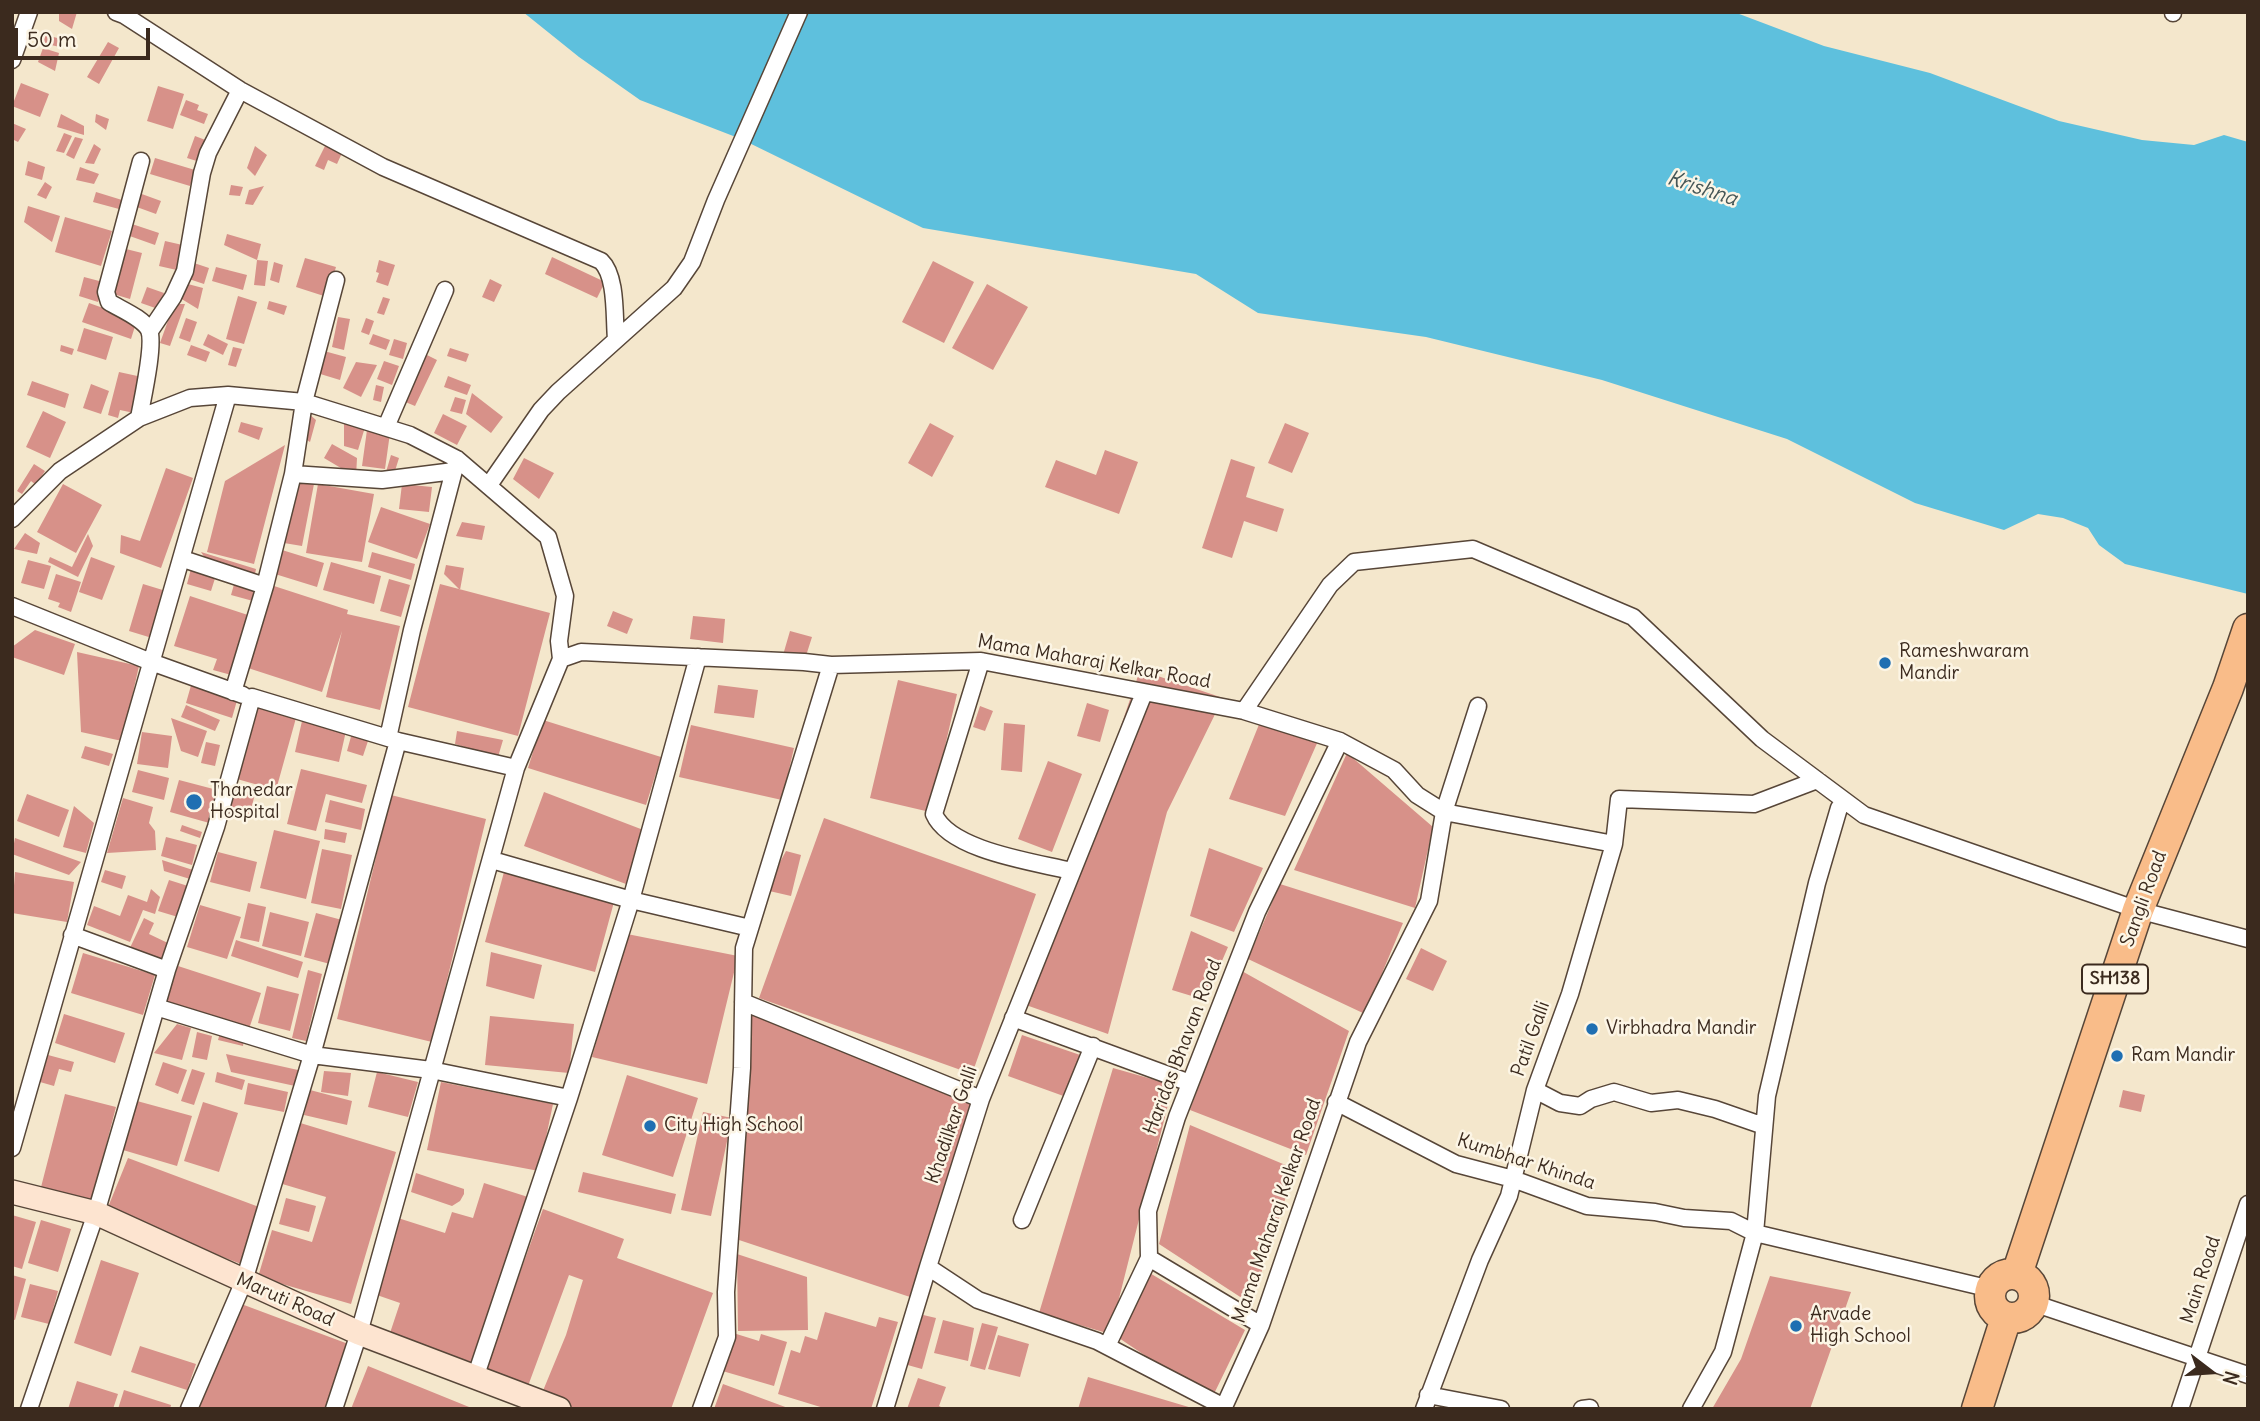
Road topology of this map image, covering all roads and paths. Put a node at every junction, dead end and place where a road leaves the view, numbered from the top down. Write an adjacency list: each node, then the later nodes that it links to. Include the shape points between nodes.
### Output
1 (29, 12): 4 (street)
2 (116, 12): 5 (street)
3 (799, 12): 10 (street, via 692,262 674,288)
4 (12, 60)
5 (240, 90): 9 (street, via 208,153 185,271); 10 (street, via 383,167 601,261 611,278)
6 (141, 161): 9 (street, via 106,292 109,302)
7 (336, 280): 12 (street)
8 (445, 290): 14 (street)
9 (150, 331): 13 (street)
10 (616, 339): 17 (street, via 541,410)
11 (228, 395): 12 (street); 13 (street, via 190,398); 19 (street)
12 (304, 401): 14 (street); 16 (street)
13 (139, 418): 18 (street, via 60,471)
14 (386, 427): 15 (street, via 410,435)
15 (456, 465): 16 (street, via 382,480); 17 (street); 33 (street, via 412,630)
16 (293, 474): 20 (street)
17 (489, 485): 24 (street, via 548,537 565,596)
18 (12, 519)
19 (183, 559): 20 (street); 26 (street)
20 (265, 586): 28 (street)
21 (12, 606): 26 (street)
22 (2248, 629): 43 (highway, Sangli Road / SH138)
23 (698, 657): 24 (street, Mama Maharaj Kelkar Road, via 581,652); 27 (street, Mama Maharaj Kelkar Road); 42 (street)
24 (561, 659): 35 (street)
25 (981, 661): 27 (street, Mama Maharaj Kelkar Road); 29 (street, Mama Maharaj Kelkar Road); 41 (street, via 934,814 949,834 976,847)
26 (151, 662): 28 (street); 45 (street)
27 (831, 665): 44 (street)
28 (233, 692): 30 (street)
29 (1144, 693): 32 (street, Mama Maharaj Kelkar Road); 41 (street, Khadilkar Galli)
30 (252, 698): 33 (street); 47 (street, via 216,827)
31 (1478, 706): 38 (street)
32 (1244, 711): 34 (street, Mama Maharaj Kelkar Road); 36 (street, via 1330,585 1354,562 1473,549 1633,617 1762,739)
33 (393, 739): 35 (street); 52 (street)
34 (1339, 741): 38 (street, Mama Maharaj Kelkar Road, via 1394,770 1418,795); 54 (street, Haridas Bhavan Road, via 1257,912)
35 (516, 768): 40 (street)
36 (1817, 780): 37 (street); 39 (street, Patil Galli, via 1754,804 1619,799)
37 (1845, 801): 43 (street, via 1864,815); 59 (street, via 1839,807 1817,883)
38 (1444, 811): 39 (street); 58 (street, Mama Maharaj Kelkar Road, via 1429,901 1359,1042)
39 (1614, 844): 55 (street, Patil Galli, via 1570,994)
40 (492, 860): 42 (street); 53 (street)
41 (1071, 871): 50 (street, Khadilkar Galli)
42 (631, 900): 44 (street); 56 (street)
43 (2138, 910): 46 (street); 70 (highway, Sangli Road / SH138)
44 (750, 928): 48 (street, via 743,957)
45 (72, 935): 47 (street); 60 (street)
46 (2248, 939)
47 (167, 970): 49 (street)
48 (743, 1002): 57 (street); 86 (street, via 727,1337)
49 (156, 1007): 52 (street); 64 (street)
50 (1013, 1018): 51 (street); 57 (street, Khadilkar Galli)
51 (1093, 1046): 54 (street); 65 (street)
52 (312, 1055): 53 (street); 69 (street)
53 (431, 1070): 56 (street); 74 (street)
54 (1190, 1083): 67 (street, Haridas Bhavan Road, via 1148,1211)
55 (1535, 1090): 59 (street, via 1560,1104 1580,1106 1614,1092 1651,1103 1678,1100); 61 (street, Patil Galli)
56 (569, 1098): 78 (street)
57 (981, 1099): 68 (street, Khadilkar Galli)
58 (1336, 1102): 61 (street, Kumbhar Khinda, via 1456,1164); 73 (street, Mama Maharaj Kelkar Road)
59 (1764, 1126): 66 (street)
60 (12, 1148)
61 (1513, 1180): 66 (street, Kumbhar Khinda, via 1587,1206 1731,1221); 79 (street, Patil Galli)
62 (12, 1192): 64 (street, Maruti Road)
63 (2248, 1204): 76 (street, Main Road)
64 (96, 1213): 69 (street, Maruti Road); 83 (street)
65 (1022, 1220)
66 (1755, 1233): 70 (street, Kumbhar Khinda); 90 (street, via 1723,1352)
67 (1149, 1258): 73 (street); 75 (street)
68 (928, 1267): 75 (street, via 978,1300); 87 (street, Khadilkar Galli)
69 (244, 1282): 74 (street, Maruti Road); 84 (street)
70 (2004, 1282): 71 (highway, via 2024,1277 2033,1288); 72 (highway, via 1991,1303)
71 (2033, 1303): 72 (highway, via 2026,1314); 76 (street)
72 (2006, 1318): 91 (highway)
73 (1261, 1325): 81 (street, Mama Maharaj Kelkar Road)
74 (359, 1333): 78 (street, Maruti Road); 85 (street)
75 (1108, 1346): 81 (street)
76 (2197, 1357): 77 (street); 92 (street, Main Road)
77 (2248, 1375)
78 (475, 1378): 80 (street, Maruti Road)
79 (1426, 1402): 88 (street)
80 (545, 1406)
81 (1224, 1408)
82 (1590, 1408): 89 (street)
83 (29, 1409)
84 (189, 1409)
85 (334, 1409)
86 (702, 1409)
87 (885, 1409)
88 (1501, 1409)
89 (1582, 1409)
90 (1691, 1409)
91 (1977, 1409)
92 (2180, 1409)

